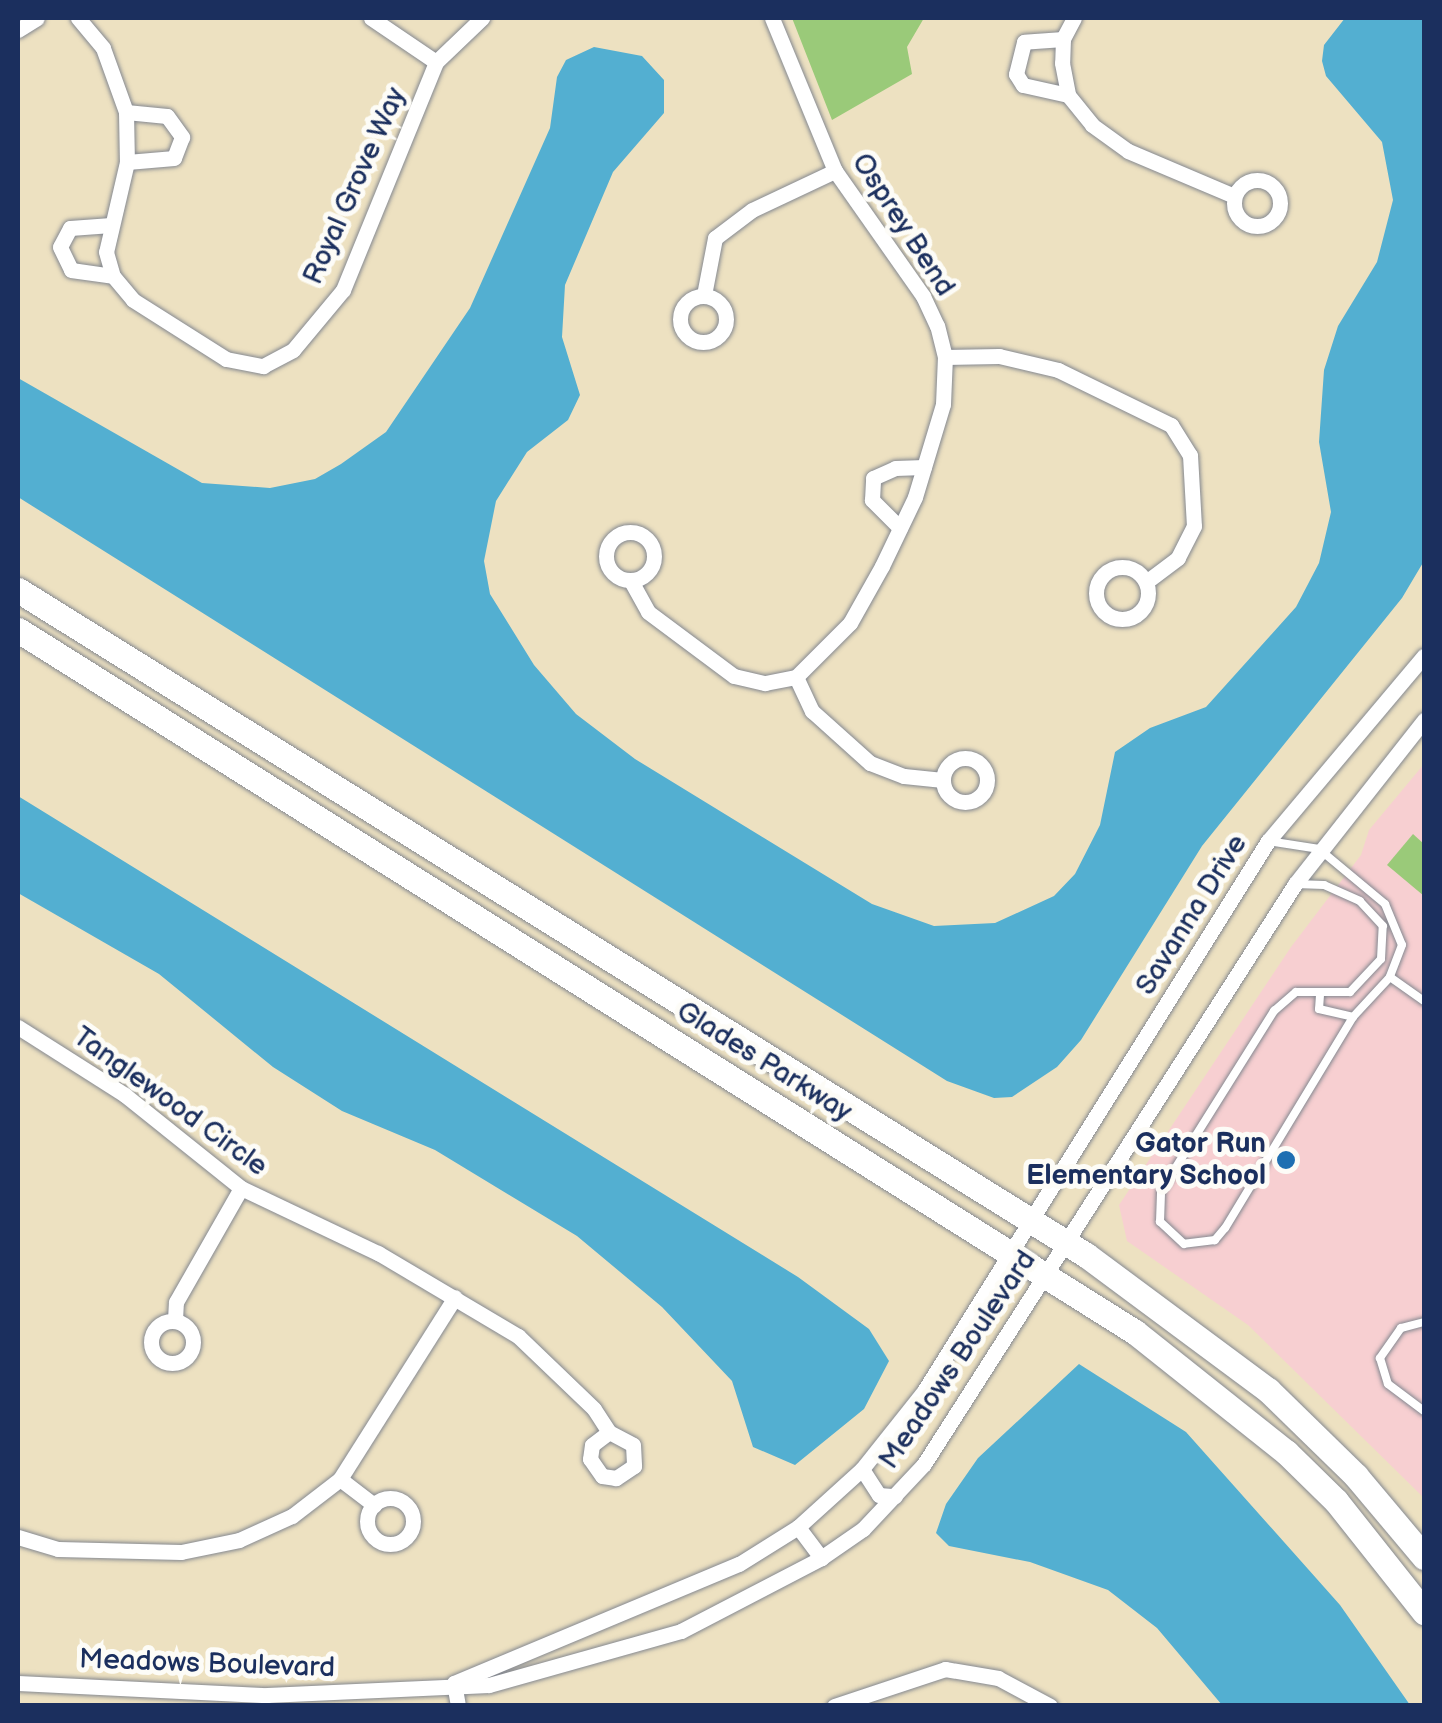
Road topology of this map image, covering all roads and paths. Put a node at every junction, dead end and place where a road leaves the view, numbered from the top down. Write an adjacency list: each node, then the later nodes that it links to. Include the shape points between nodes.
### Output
1 (37, 18): 7 (street)
2 (78, 18): 11 (street, via 102,48)
3 (371, 18): 9 (street)
4 (482, 18): 9 (street, Royal Grove Way)
5 (772, 18): 13 (street, Osprey Bend)
6 (1074, 18): 8 (street)
7 (18, 30)
8 (1063, 39): 10 (street); 10 (street, via 1024,42 1016,74 1023,86)
9 (436, 62): 16 (street, Royal Grove Way, via 342,290 293,350 262,366 226,359 133,300)
10 (1068, 96): 14 (street, via 1128,151)
11 (126, 112): 12 (street); 12 (street, via 167,116 182,137 174,158)
12 (127, 162): 15 (street)
13 (835, 171): 17 (street, via 752,210 715,238); 18 (street, Osprey Bend, via 923,296)
14 (1234, 196)
15 (111, 225): 16 (street, via 106,252); 16 (street, Royal Grove Way, via 70,228 60,247 71,270)
16 (113, 276)
17 (704, 295)
18 (945, 357): 19 (street, Osprey Bend, via 943,404); 22 (street, via 1000,356 1058,370 1171,425 1190,456 1194,526 1178,558)
19 (924, 467): 20 (street, Osprey Bend); 20 (street, via 895,468 873,478 872,500)
20 (900, 528): 26 (street, Osprey Bend, via 850,623)
21 (631, 581): 26 (street, via 648,612 734,676 764,683)
22 (1146, 582)
23 (18, 590): 38 (main road, Glades Parkway)
24 (18, 630): 40 (main road, Glades Parkway)
25 (1424, 656): 29 (street, Savanna Drive)
26 (796, 678): 28 (street, via 812,711 870,763)
27 (1424, 720): 30 (street)
28 (943, 780)
29 (1268, 841): 30 (lane); 38 (street, Savanna Drive)
30 (1319, 849): 31 (street); 32 (lane, via 1394,917 1402,946)
31 (1295, 884): 33 (lane, via 1342,891 1383,926 1373,974 1350,992); 39 (street)
32 (1390, 977): 34 (lane); 35 (lane)
33 (1320, 995): 35 (lane, via 1319,1009); 35 (lane, via 1296,992 1274,1011 1162,1190 1160,1222 1174,1238 1202,1245 1214,1240)
34 (1424, 1001)
35 (1352, 1017)
36 (18, 1027): 37 (street, Tanglewood Circle, via 125,1095)
37 (241, 1188): 42 (street, Tanglewood Circle); 43 (street, via 176,1302)
38 (1030, 1221): 39 (main road, Glades Parkway); 40 (street, Meadows Boulevard)
39 (1067, 1242): 41 (street, Meadows Boulevard); 53 (main road, Glades Parkway, via 1268,1390 1356,1476)
40 (1011, 1251): 41 (main road, Glades Parkway); 47 (street, Meadows Boulevard, via 924,1392)
41 (1046, 1274): 49 (street, Meadows Boulevard, via 924,1464); 55 (main road, Glades Parkway, via 1134,1332 1286,1452)
42 (455, 1296): 46 (street, Tanglewood Circle, via 518,1336); 48 (street)
43 (175, 1320)
44 (1424, 1322): 45 (lane, via 1400,1328 1380,1358 1388,1384)
45 (1424, 1411)
46 (609, 1432)
47 (862, 1468): 49 (street, via 879,1495); 51 (street, Meadows Boulevard)
48 (340, 1479): 50 (street); 52 (street, via 292,1516 239,1540 181,1552 58,1548)
49 (894, 1496): 54 (street, Meadows Boulevard)
50 (374, 1504)
51 (798, 1527): 54 (street); 57 (street, Meadows Boulevard, via 738,1564)
52 (18, 1537)
53 (1424, 1557): 55 (lane)
54 (821, 1558): 57 (street, Meadows Boulevard, via 680,1631 544,1674 489,1685)
55 (1415, 1594)
56 (18, 1683): 57 (street, Meadows Boulevard, via 338,1695)
57 (454, 1683): 58 (street)
58 (458, 1706)
59 (834, 1706): 60 (street, via 945,1669 998,1678)
60 (1050, 1706)

